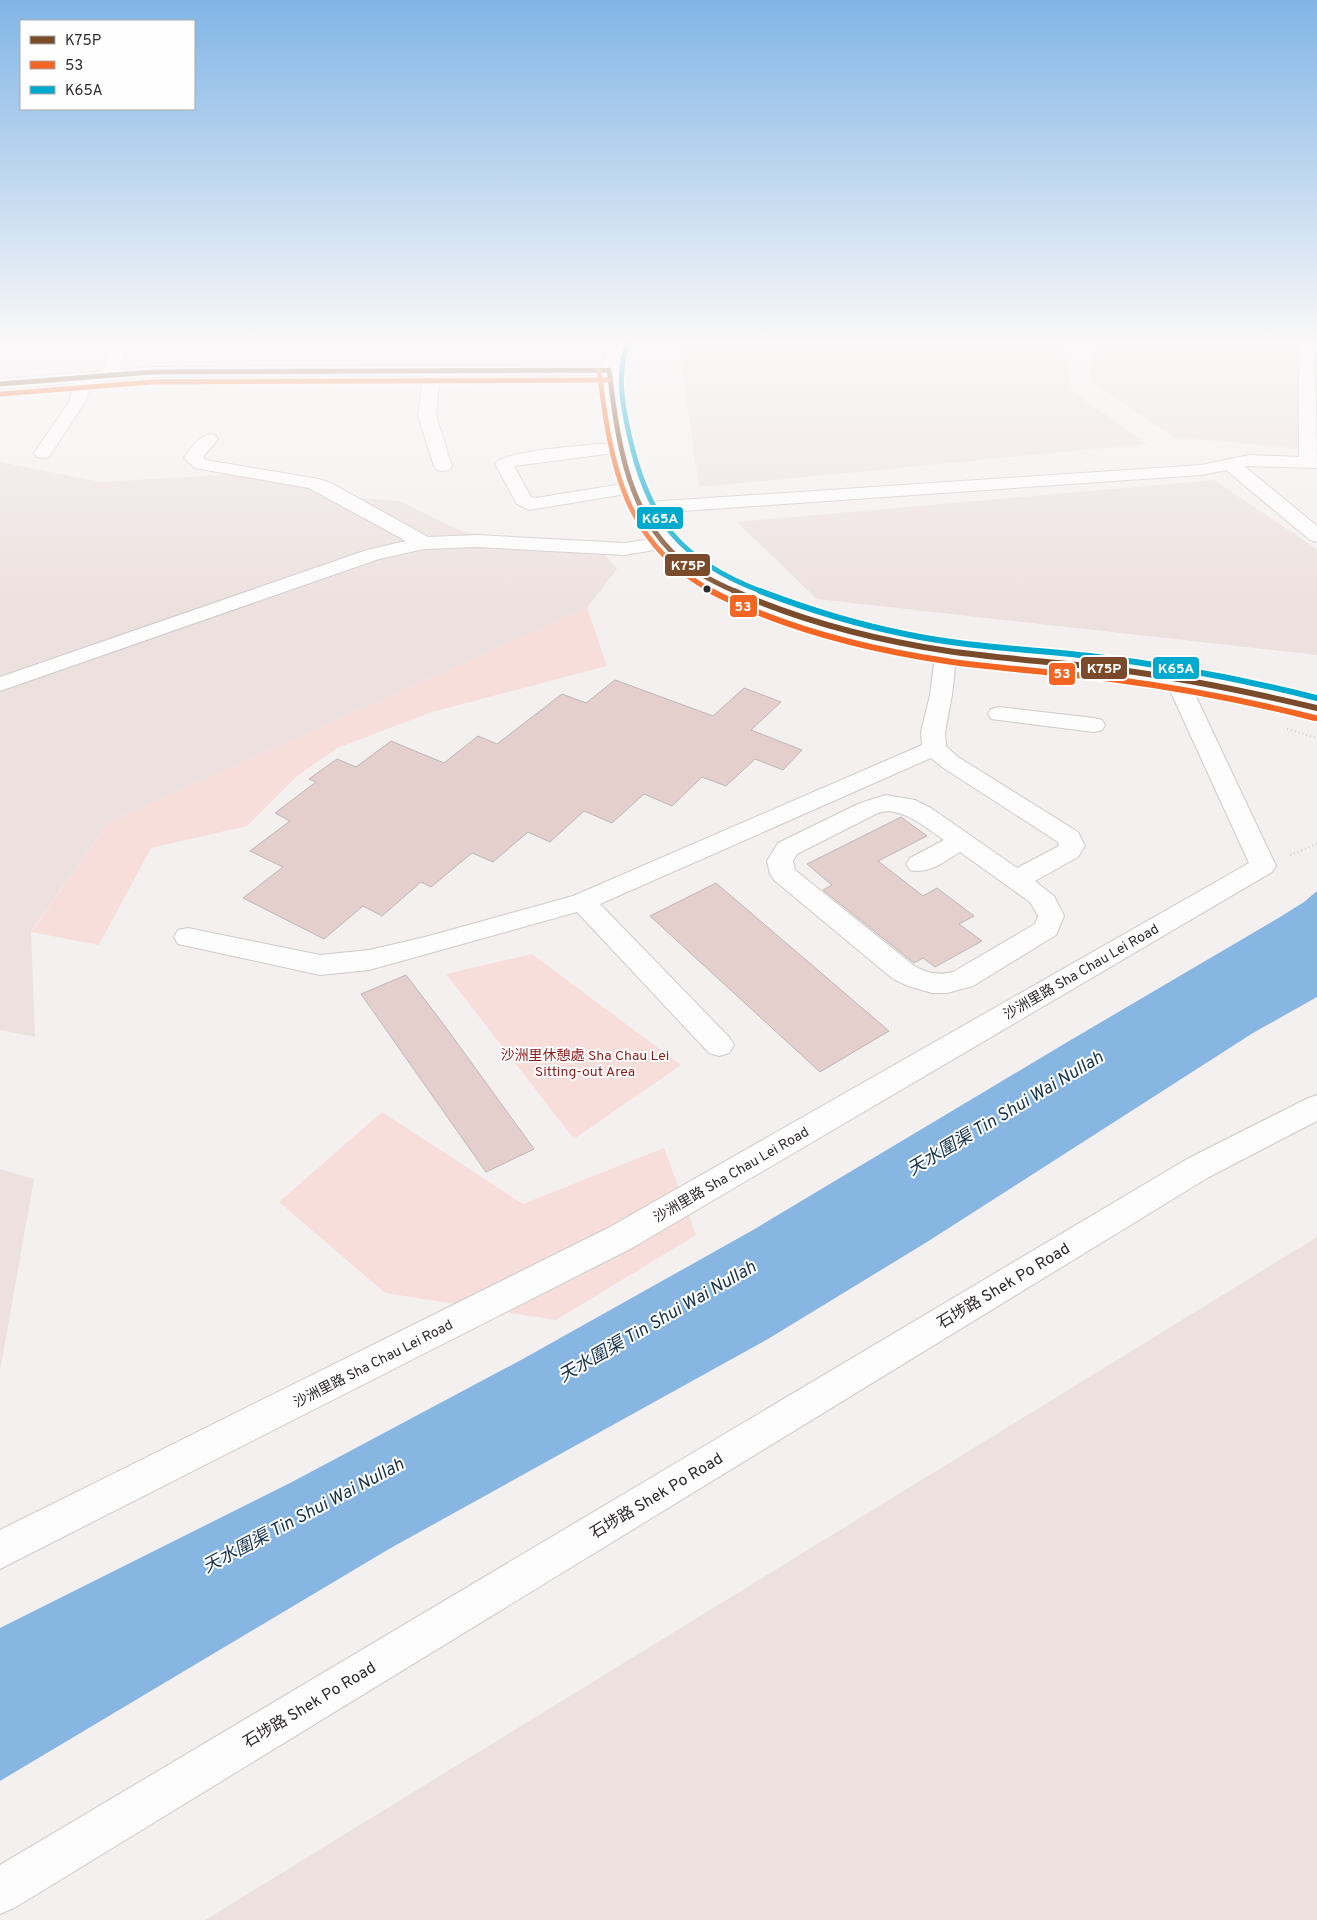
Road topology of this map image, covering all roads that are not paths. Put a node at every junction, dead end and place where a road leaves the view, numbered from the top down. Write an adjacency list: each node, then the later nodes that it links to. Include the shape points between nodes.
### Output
1 (59, 430): 7 (street)
2 (431, 430): 10 (street)
3 (618, 430): 6 (street)
4 (1311, 430): 8 (street)
5 (209, 439): 14 (street, via 194,458 201,464 313,482)
6 (621, 447): 11 (street); 11 (street, via 518,458 504,464 529,504)
7 (43, 453)
8 (1313, 463): 9 (street, via 1249,460)
9 (1230, 464): 12 (street, via 1191,470); 13 (street)
10 (443, 466)
11 (633, 488): 12 (street)
12 (641, 508): 15 (street)
13 (1317, 536)
14 (424, 543): 15 (street, via 477,541 624,549); 18 (street, via 374,554)
15 (664, 543): 16 (street, via 689,566 721,586 772,606 849,631)
16 (946, 651): 17 (street); 22 (street, via 942,695 933,732)
17 (1176, 678): 19 (street); 30 (street, 沙洲里路 Sha Chau Lei Road, via 1263,866 620,1238)
18 (0, 684)
19 (1317, 708)
20 (999, 714): 21 (street)
21 (1094, 726)
22 (934, 748): 25 (street, via 950,762 1069,838 1072,846 1069,851); 26 (street)
23 (962, 841): 24 (street); 25 (street); 25 (street, via 915,808 886,803 794,844 782,854 780,867 789,880 903,972 933,984 963,979 1046,929 1051,916 1045,902)
24 (919, 864)
25 (1016, 880)
26 (582, 902): 27 (street, via 369,960 320,965); 28 (street)
27 (188, 938)
28 (719, 1045)
29 (1317, 1107): 31 (street, 石埗路 Shek Po Road, via 1189,1173)
30 (0, 1550)
31 (0, 1891)

